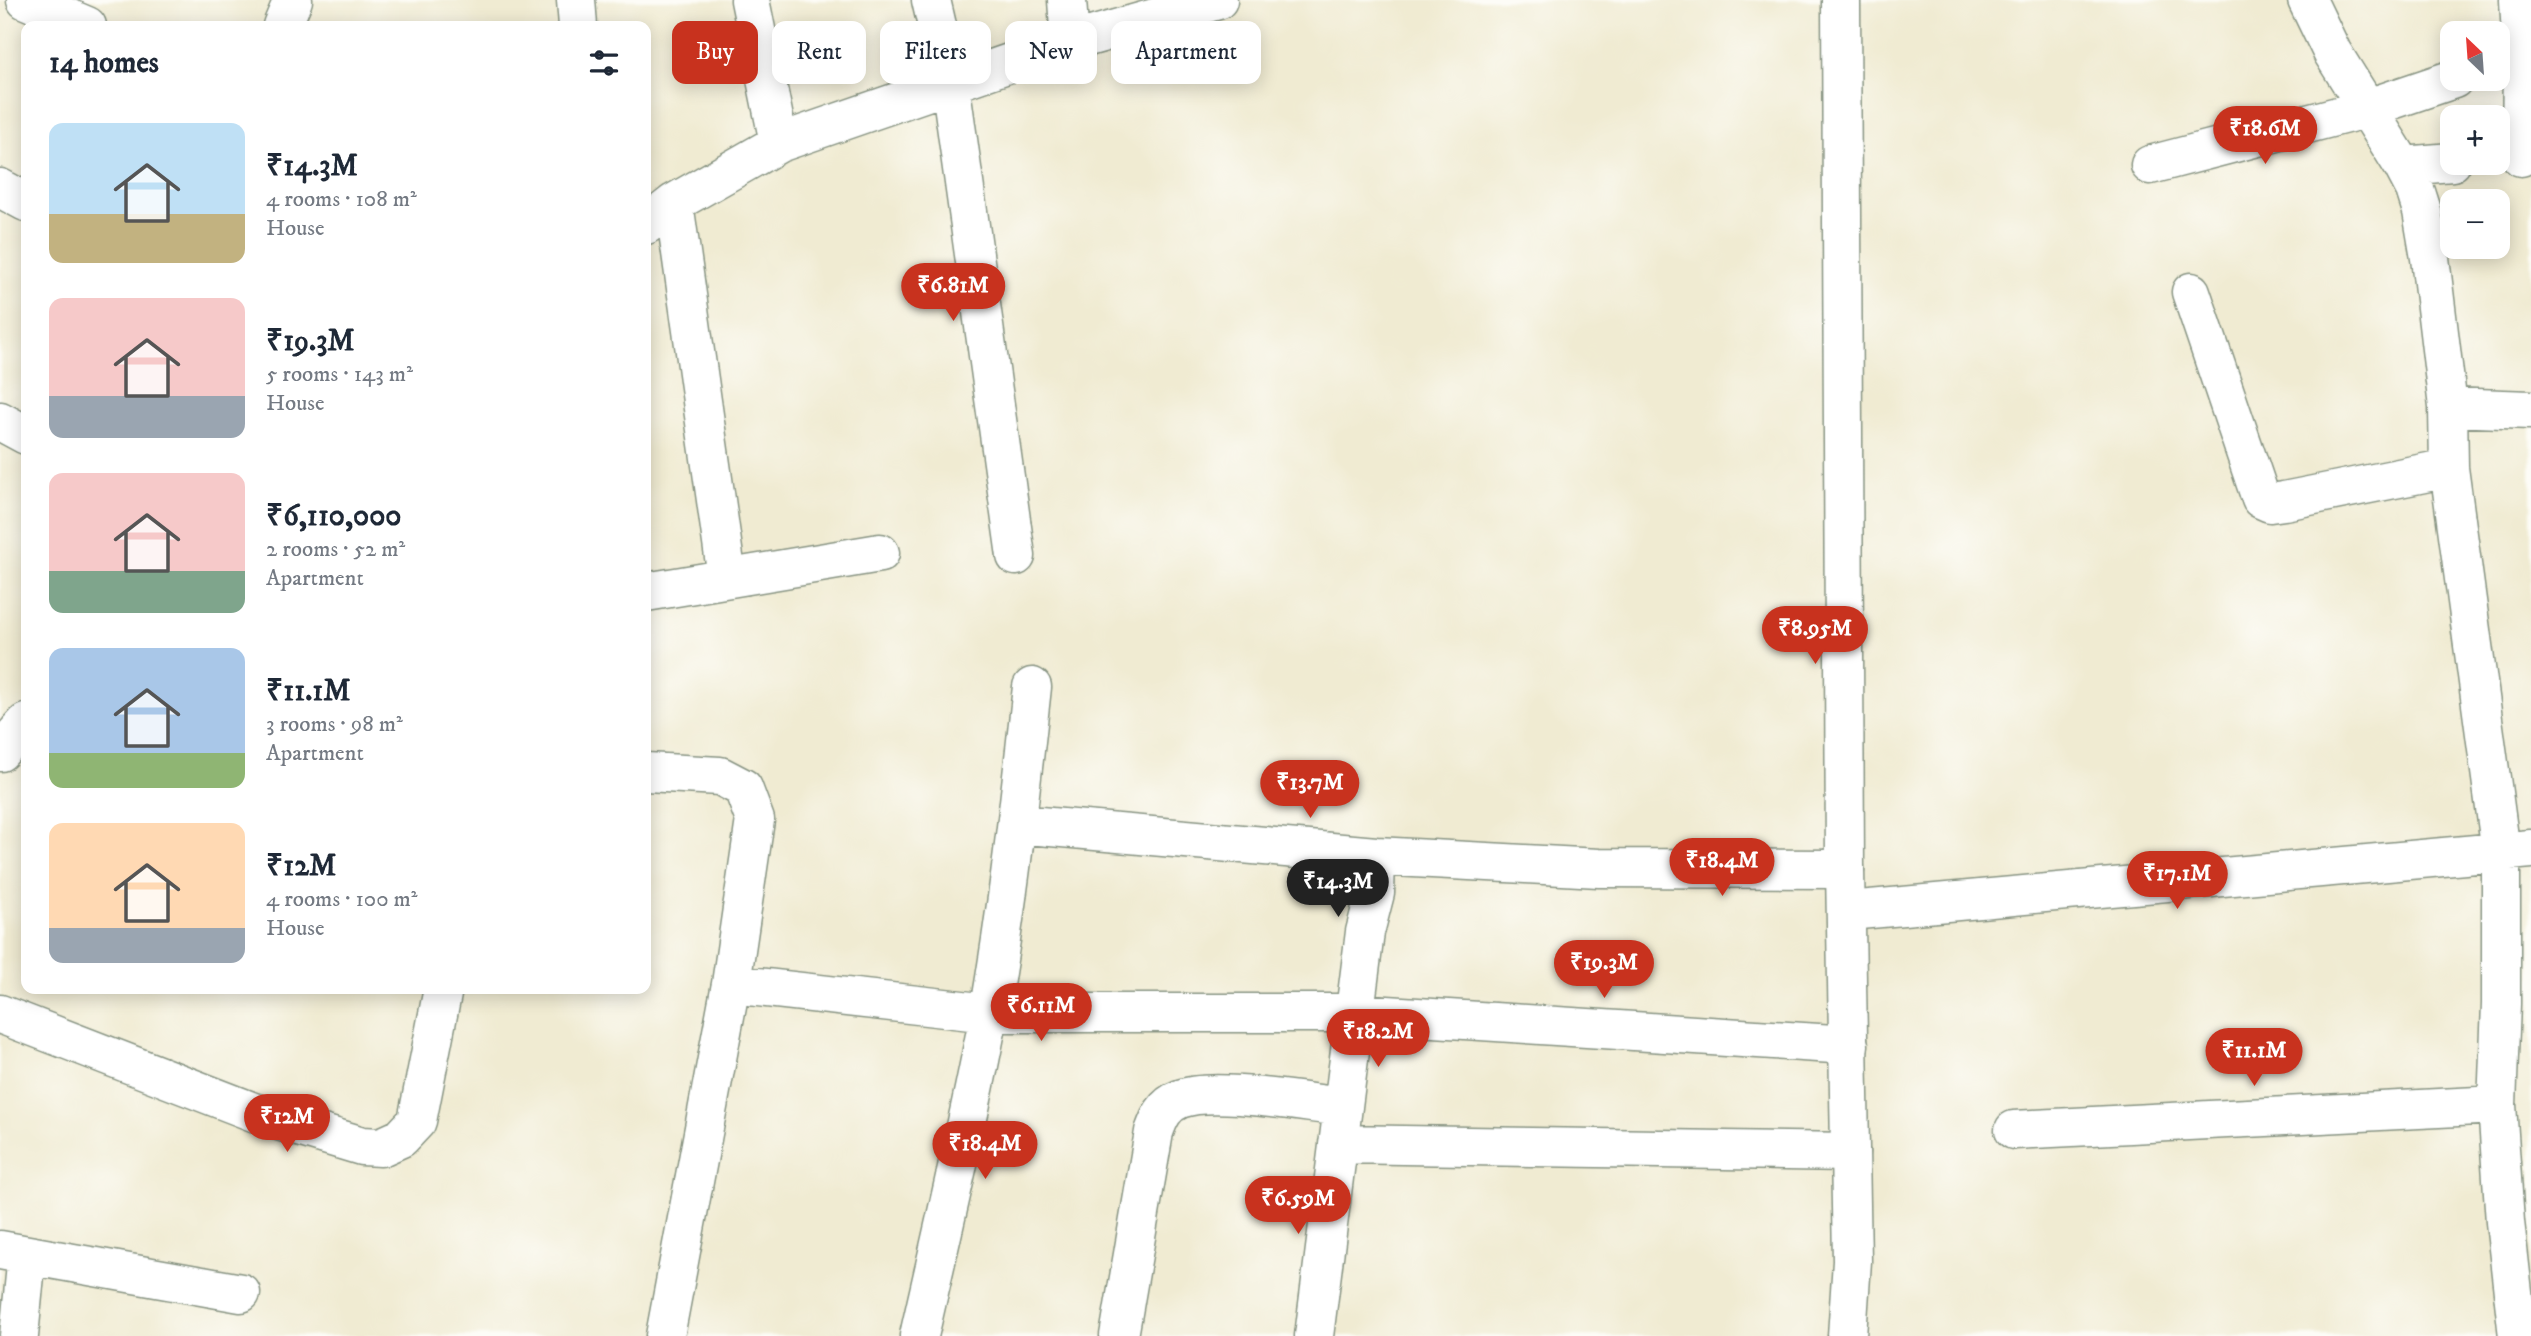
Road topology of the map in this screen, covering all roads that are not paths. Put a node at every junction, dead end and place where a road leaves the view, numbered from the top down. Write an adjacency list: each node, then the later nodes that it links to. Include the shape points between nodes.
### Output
1 (26, 0): 11 (street)
2 (293, 0): 12 (street)
3 (576, 0): 13 (street)
4 (750, 0): 22 (street)
5 (931, 0): 14 (street)
6 (1067, 0): 15 (street)
7 (1218, 0): 16 (street)
8 (1841, 0): 47 (street)
9 (2306, 0): 21 (street)
10 (2519, 0): 17 (street)
11 (75, 21)
12 (284, 21)
13 (578, 21)
14 (936, 21)
15 (1068, 21)
16 (1097, 34)
17 (2510, 60): 23 (street)
18 (944, 84): 22 (street)
19 (950, 84): 37 (street)
20 (2440, 84): 21 (street)
21 (2365, 109): 25 (street); 26 (street)
22 (779, 143): 29 (street)
23 (2517, 158)
24 (2440, 163): 26 (street)
25 (2150, 165)
26 (2403, 166): 31 (street, via 2415,189 2428,247)
27 (0, 188): 28 (street)
28 (21, 199)
29 (660, 214): 38 (street)
30 (2191, 292): 35 (street, via 2261,499 2284,501)
31 (2448, 407): 32 (street); 35 (street)
32 (2531, 410)
33 (0, 421): 34 (street)
34 (21, 432)
35 (2449, 468): 45 (street)
36 (880, 553): 38 (street)
37 (1016, 556)
38 (727, 578): 39 (street)
39 (651, 591)
40 (1032, 687): 44 (street)
41 (21, 729): 42 (street)
42 (0, 752)
43 (651, 772): 49 (street, via 720,776 743,788 755,820)
44 (1017, 824): 46 (street); 52 (street)
45 (2516, 850): 48 (street); 51 (street)
46 (1376, 856): 47 (street, via 1599,868); 53 (street, via 1375,893 1365,932)
47 (1845, 869): 48 (street)
48 (1848, 911): 55 (street)
49 (731, 984): 52 (street); 64 (street)
50 (442, 994): 54 (street, via 417,1121 401,1138 381,1147 362,1146 269,1118)
51 (2516, 1004): 56 (street)
52 (989, 1013): 53 (street); 65 (street)
53 (1356, 1013): 55 (street); 57 (street)
54 (0, 1014)
55 (1849, 1045): 59 (street)
56 (2497, 1105): 58 (street); 60 (street)
57 (1340, 1125): 59 (street); 66 (street, via 1209,1093 1179,1099 1161,1112); 67 (street)
58 (2014, 1130)
59 (1850, 1152): 68 (street, via 1852,1261)
60 (2518, 1221): 69 (street)
61 (13, 1252): 62 (street); 63 (street)
62 (241, 1293)
63 (19, 1336)
64 (665, 1336)
65 (919, 1336)
66 (1119, 1336)
67 (1314, 1336)
68 (1847, 1336)
69 (2518, 1336)

